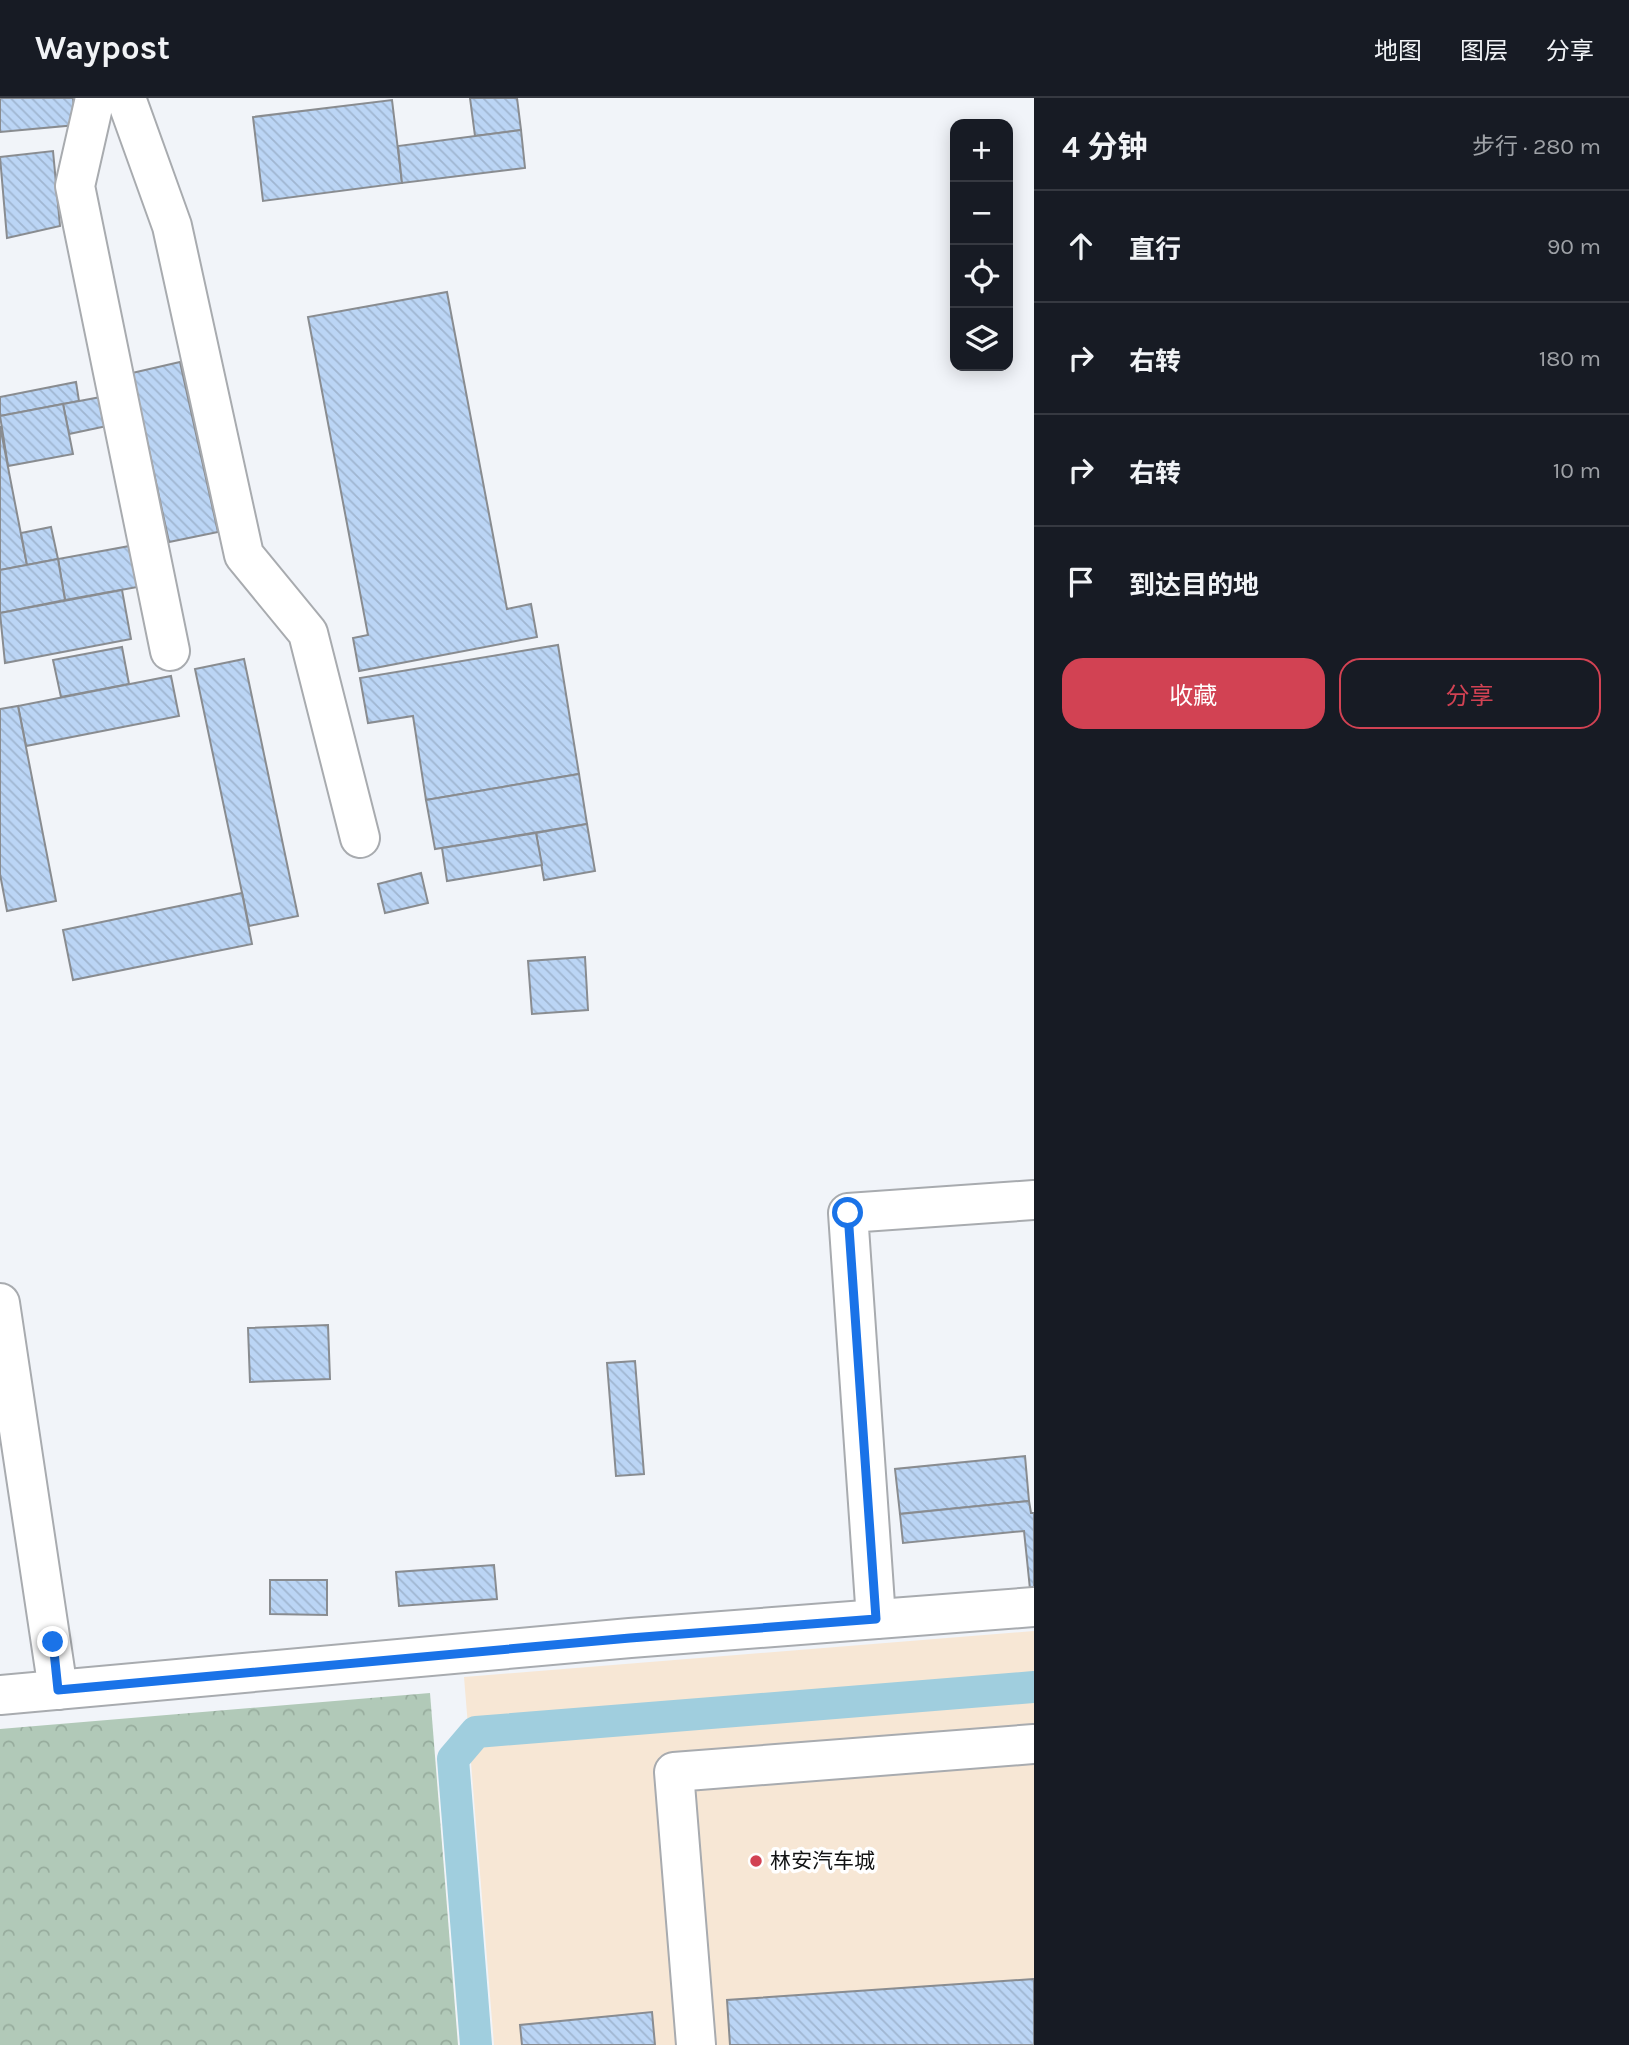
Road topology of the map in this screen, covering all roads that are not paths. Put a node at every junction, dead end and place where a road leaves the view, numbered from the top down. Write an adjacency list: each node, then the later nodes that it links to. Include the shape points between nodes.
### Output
1 (94, 98): 3 (street, via 75,186)
2 (126, 98): 4 (street, via 172,226 244,555 308,633)
3 (170, 651)
4 (360, 838)
5 (1034, 1200): 8 (street, via 848,1213)
6 (0, 1303): 9 (street)
7 (1034, 1607): 8 (street)
8 (876, 1619): 9 (street)
9 (58, 1690): 10 (street)
10 (0, 1695)
11 (1034, 1744): 12 (street, via 674,1772)
12 (696, 2045)

